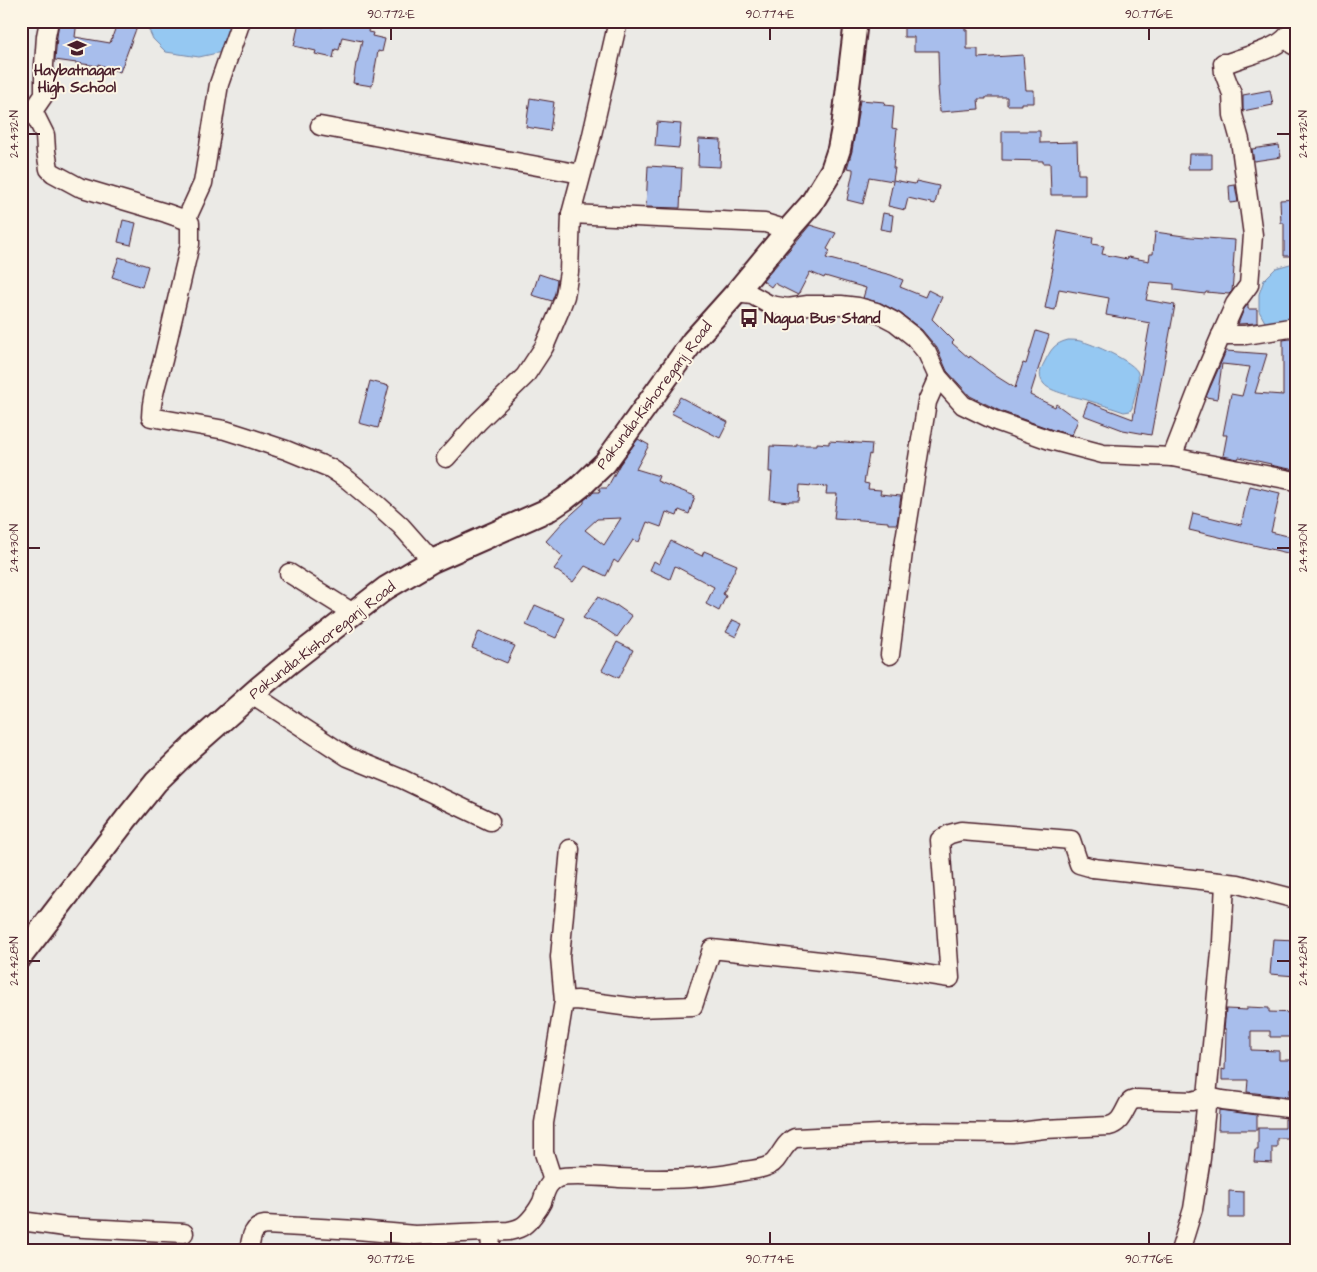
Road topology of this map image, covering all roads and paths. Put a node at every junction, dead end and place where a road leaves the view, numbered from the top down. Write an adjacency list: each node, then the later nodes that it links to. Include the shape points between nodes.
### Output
1 (49, 21): 6 (street, via 44,95)
2 (241, 21): 10 (street, via 219,84 203,183)
3 (618, 21): 8 (street)
4 (856, 21): 11 (main road, Pakundia-Kishoreganj Road, via 839,149 832,170 811,204)
5 (1296, 42): 14 (street, via 1293,45 1288,35 1270,48 1223,63 1232,94 1253,235 1248,285)
6 (27, 109): 10 (street, via 45,135 47,160 53,173 79,187)
7 (320, 126): 8 (street)
8 (581, 174): 9 (street)
9 (571, 214): 11 (street, via 765,223); 17 (street, via 570,272 559,312 544,347 525,376)
10 (186, 220): 19 (street, via 190,223 190,244 152,399 151,416 225,430 330,468 401,526)
11 (788, 230): 12 (main road, Pakundia-Kishoreganj Road)
12 (736, 293): 15 (street, via 752,295 770,305 788,308 808,304 841,305 876,312 914,337 927,353); 19 (main road, Pakundia-Kishoreganj Road, via 693,341 605,463 580,487 550,509)
13 (1296, 327): 14 (street, via 1246,335)
14 (1221, 335): 16 (street)
15 (938, 377): 16 (street, via 963,405 996,421 1050,440 1103,454); 22 (street, via 927,402 902,552)
16 (1172, 457): 18 (street)
17 (446, 458)
18 (1296, 481)
19 (432, 561): 21 (main road, Pakundia-Kishoreganj Road, via 386,588)
20 (289, 572): 21 (street)
21 (353, 613): 23 (main road, Pakundia-Kishoreganj Road)
22 (890, 655)
23 (252, 694): 24 (street, via 348,757); 28 (main road, Pakundia-Kishoreganj Road, via 156,782)
24 (490, 821)
25 (570, 849): 29 (street, via 560,957)
26 (1225, 883): 27 (street); 29 (street, via 1079,864 1071,840 961,831 940,840 950,978 712,949 693,1006 638,1008); 30 (street)
27 (1296, 899)
28 (21, 956)
29 (564, 1001): 32 (street, via 544,1123 544,1153)
30 (1208, 1097): 31 (street); 32 (street, via 1192,1101 1134,1100 1120,1120 1109,1126 1012,1132 806,1136 790,1140 772,1164 736,1173 685,1178 569,1177); 38 (street, via 1193,1209)
31 (1296, 1109)
32 (553, 1180): 34 (street, via 545,1190 541,1204 522,1226 509,1232)
33 (21, 1221): 35 (street, via 66,1227)
34 (490, 1232): 36 (street, via 415,1235 259,1226 254,1230); 37 (street)
35 (184, 1233)
36 (249, 1251)
37 (491, 1251)
38 (1180, 1251)

